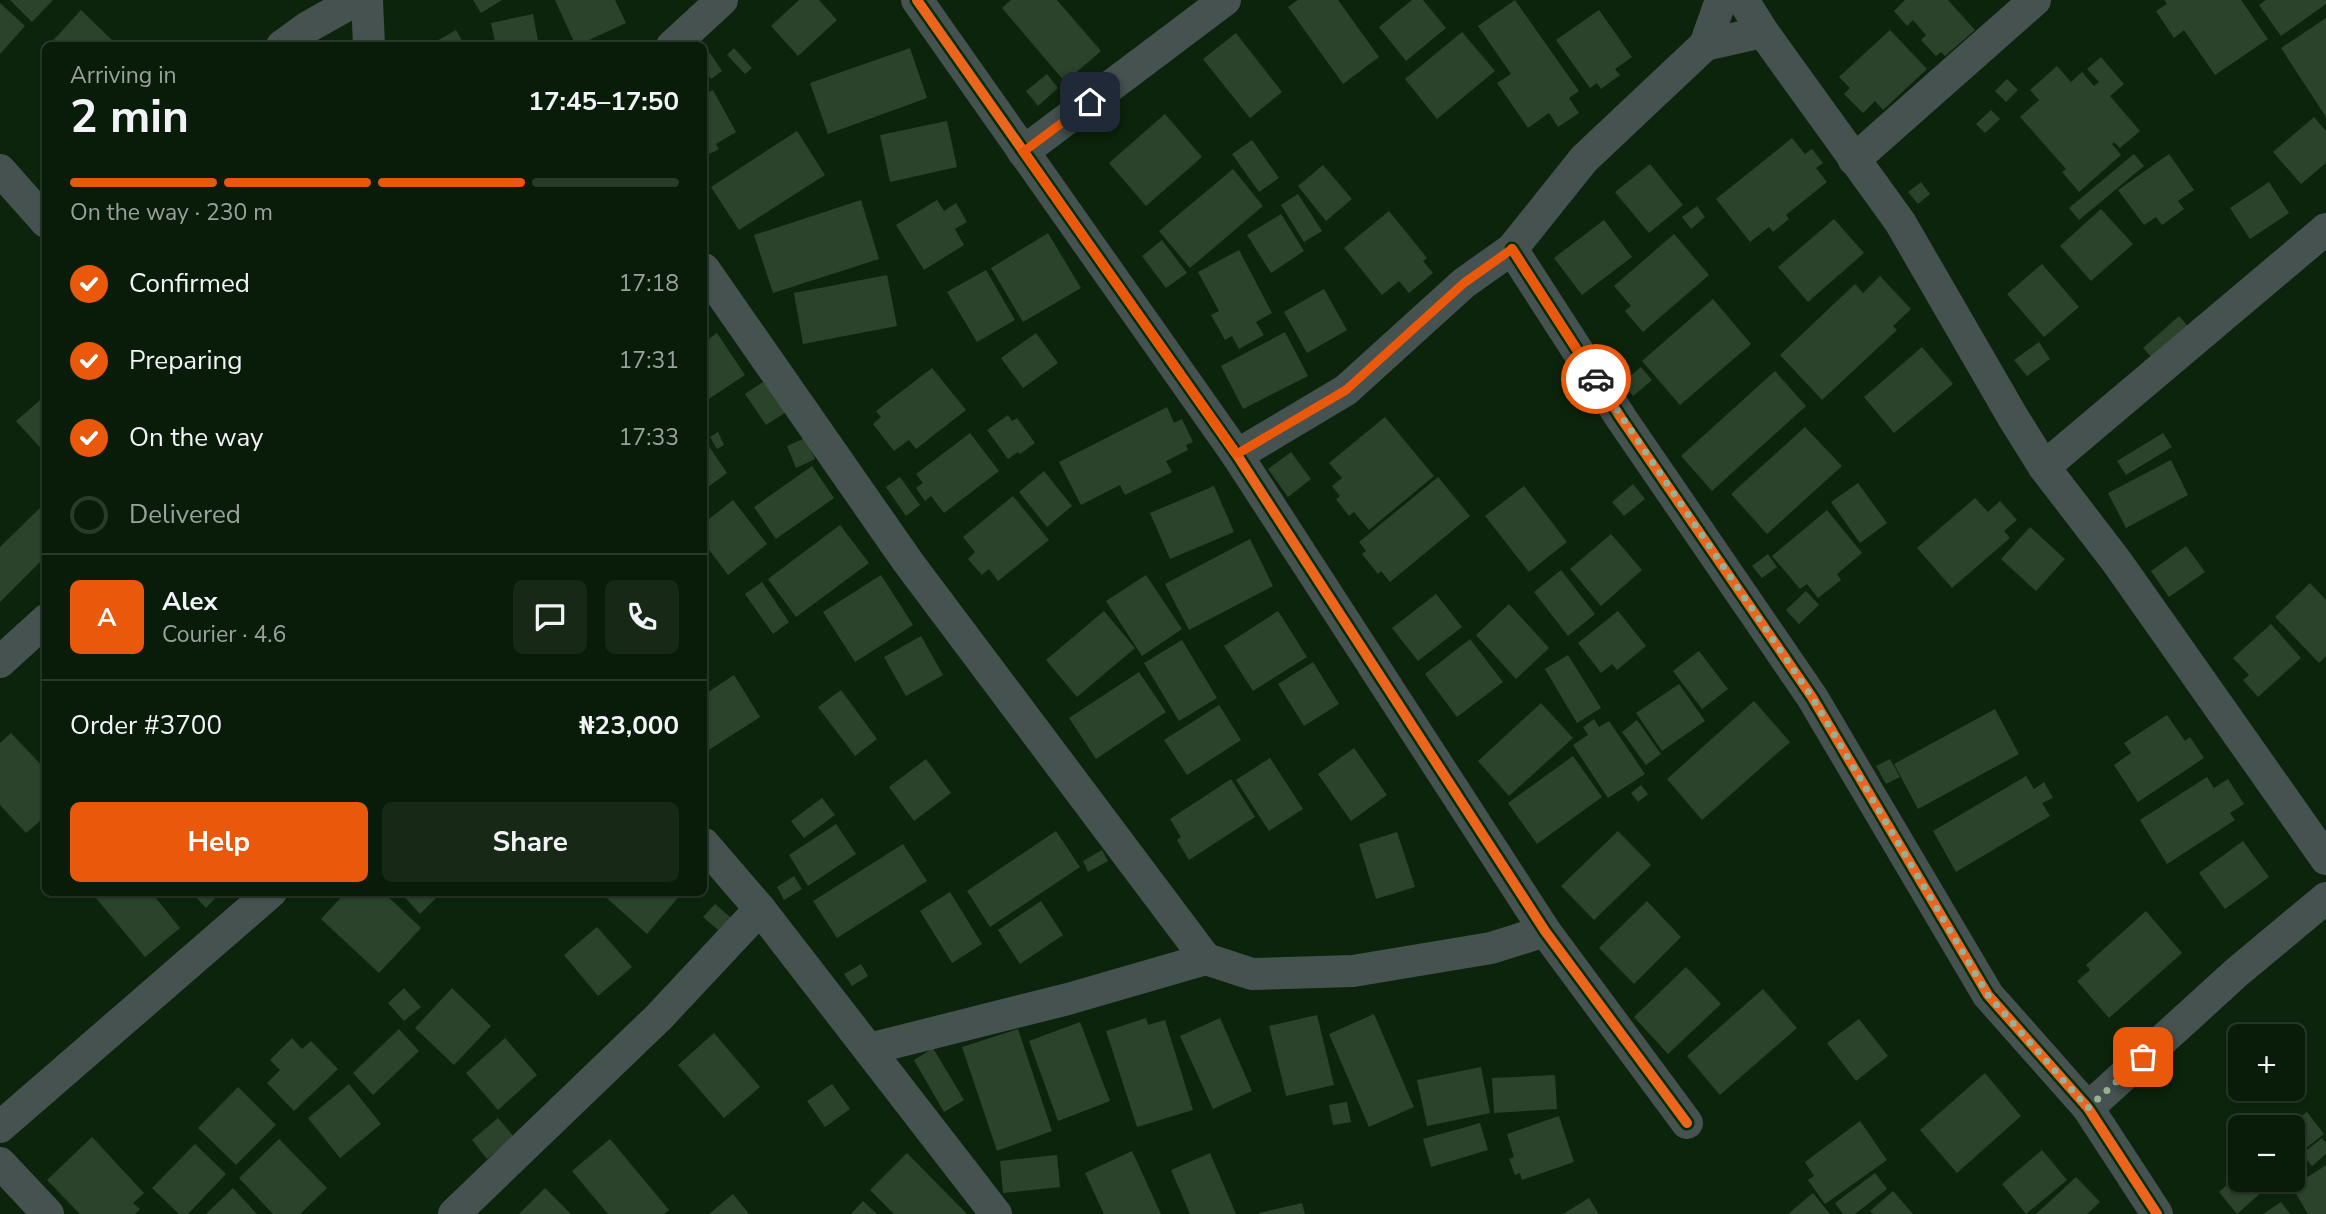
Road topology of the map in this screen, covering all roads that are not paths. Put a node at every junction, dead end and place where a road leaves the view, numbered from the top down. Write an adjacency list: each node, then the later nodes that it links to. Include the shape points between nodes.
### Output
1 (356, 0): 10 (street)
2 (367, 0): 11 (street)
3 (722, 0): 12 (street)
4 (917, 0): 14 (street)
5 (1225, 0): 14 (street)
6 (1721, 0): 13 (street)
7 (1743, 0): 9 (street)
8 (2035, 0): 15 (street)
9 (1763, 32): 13 (street); 15 (street)
10 (287, 42)
11 (369, 42)
12 (676, 42)
13 (1705, 45): 19 (street, via 1584,159)
14 (1023, 152): 21 (street)
15 (1854, 160): 22 (street, via 1900,222)
16 (0, 170): 17 (street)
17 (42, 217)
18 (2326, 229): 22 (street)
19 (1512, 249): 21 (street, via 1464,283 1346,390); 33 (street, via 1812,697 1988,995)
20 (707, 273): 31 (street, via 908,562)
21 (1237, 454): 30 (street)
22 (2044, 467): 26 (street, via 2118,562)
23 (42, 624): 24 (street)
24 (0, 662)
25 (707, 847): 29 (street)
26 (2326, 859)
27 (266, 896): 35 (street)
28 (2326, 898): 33 (street)
29 (760, 909): 32 (street); 38 (street, via 659,1017)
30 (1545, 930): 31 (street, via 1491,948 1353,971 1252,974); 34 (street)
31 (1206, 958): 32 (street, via 1068,999)
32 (869, 1049): 39 (street)
33 (2088, 1108): 40 (street)
34 (1687, 1124)
35 (0, 1127)
36 (0, 1163): 37 (street)
37 (48, 1214)
38 (454, 1214)
39 (996, 1214)
40 (2157, 1214)

